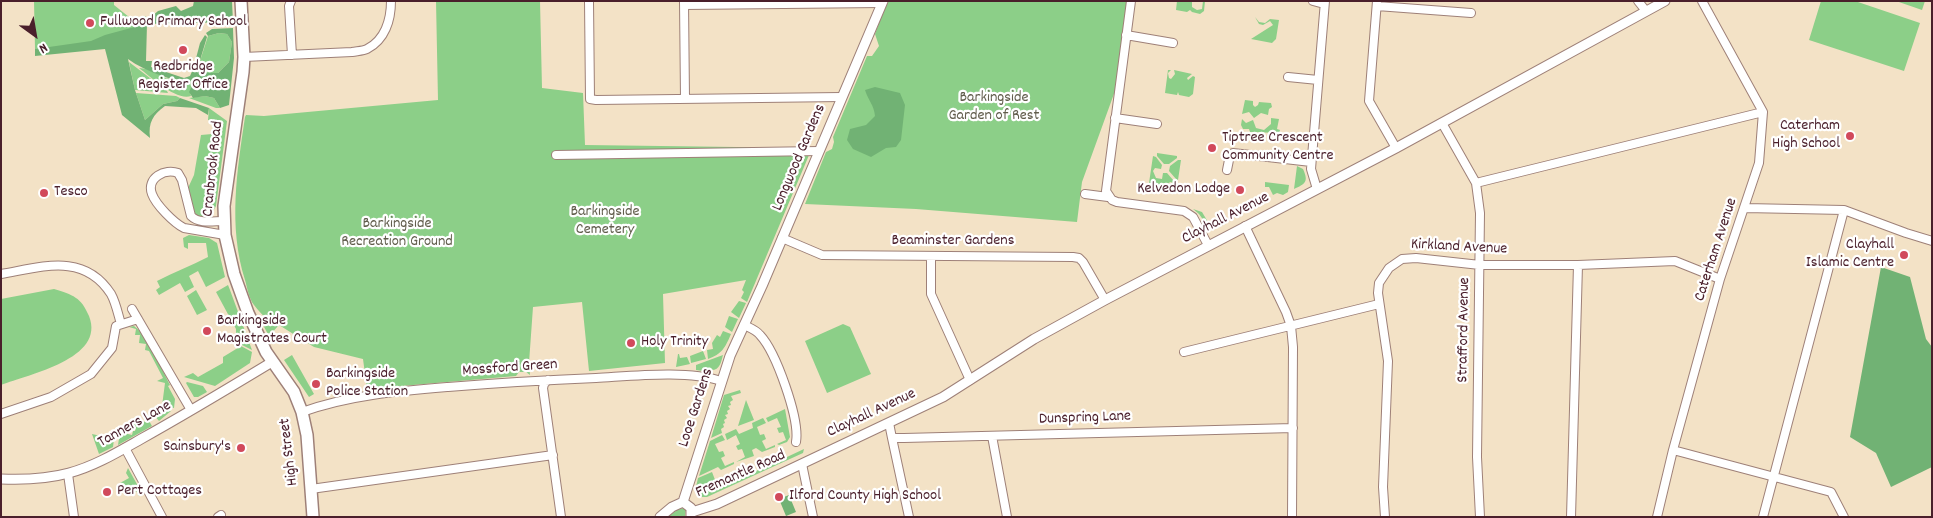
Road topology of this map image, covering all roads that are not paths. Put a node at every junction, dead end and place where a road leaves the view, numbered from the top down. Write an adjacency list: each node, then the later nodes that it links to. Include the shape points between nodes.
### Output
1 (241, 1): 19 (main road, Cranbrook Road)
2 (291, 1): 18 (street)
3 (391, 1): 18 (street, via 388,27 367,49)
4 (589, 1): 23 (street, via 590,99)
5 (1131, 1): 16 (street)
6 (1313, 1): 12 (street)
7 (1638, 1): 14 (street)
8 (1664, 1): 14 (street, Clayhall Avenue)
9 (1702, 1): 24 (street)
10 (882, 2): 11 (street); 22 (street, Longwood Gardens)
11 (684, 3): 23 (street)
12 (1324, 3): 21 (street)
13 (1377, 4): 15 (street); 28 (street, via 1369,101)
14 (1646, 11): 27 (street, Clayhall Avenue)
15 (1471, 13)
16 (1126, 35): 17 (street); 25 (street)
17 (1173, 42)
18 (292, 55): 19 (street)
19 (244, 57): 39 (main road, Cranbrook Road)
20 (1288, 77): 21 (street)
21 (1318, 80): 31 (street)
22 (842, 97): 23 (street); 29 (street, Longwood Gardens)
23 (685, 99)
24 (1763, 112): 33 (street); 37 (street, Caterham Avenue, via 1760,163)
25 (1115, 118): 26 (street); 36 (street, via 1106,185)
26 (1157, 124)
27 (1442, 124): 28 (street, Clayhall Avenue); 33 (street, Strafford Avenue)
28 (1396, 148): 34 (street, Clayhall Avenue)
29 (819, 151): 30 (street); 42 (street, Longwood Gardens)
30 (556, 155)
31 (1311, 162): 32 (street, via 1233,153); 34 (street, via 1311,174)
32 (1227, 170)
33 (1476, 182): 46 (street, Strafford Avenue, via 1480,213)
34 (1317, 189): 40 (street, Clayhall Avenue)
35 (1085, 194): 36 (street)
36 (1108, 197): 44 (street, via 1124,204 1184,211 1193,217)
37 (1745, 208): 38 (street); 49 (street, Caterham Avenue)
38 (1844, 210): 43 (street); 75 (street)
39 (224, 220): 41 (main road, Cranbrook Road); 41 (street, via 205,222 193,219 178,173 164,172 152,183 155,199 178,225)
40 (1245, 226): 44 (street, Clayhall Avenue); 56 (street)
41 (225, 234): 58 (main road, Cranbrook Road, via 239,291)
42 (782, 238): 45 (street, Beaminster Gardens, via 822,255); 55 (street, Longwood Gardens)
43 (1932, 240)
44 (1208, 245): 50 (street, Clayhall Avenue)
45 (930, 256): 50 (street, Beaminster Gardens, via 1079,258); 60 (street, via 931,294)
46 (1480, 265): 47 (street, Kirkland Avenue); 51 (street, Kirkland Avenue, via 1402,259 1389,268 1378,284); 90 (street, Strafford Avenue, via 1477,457)
47 (1578, 265): 49 (street, Kirkland Avenue, via 1675,262); 91 (street)
48 (1, 274): 54 (street, via 67,265 82,269 96,276 110,294)
49 (1720, 278): 71 (street, Caterham Avenue)
50 (1105, 300): 60 (street, Clayhall Avenue, via 1034,339)
51 (1379, 304): 56 (street); 89 (street, Kirkland Avenue, via 1388,361 1382,487)
52 (132, 309): 53 (street)
53 (138, 319): 54 (street); 62 (street)
54 (120, 324): 64 (street, via 116,326 112,348 91,374 51,397)
55 (744, 325): 61 (street, Looe Gardens); 69 (street, via 762,336 776,364 792,405)
56 (1291, 326): 57 (street); 66 (street)
57 (1184, 352)
58 (272, 362): 62 (street, Tanners Lane); 63 (main road, High Street, via 294,392)
59 (548, 380): 61 (street, Mossford Green, via 695,375); 63 (street, Mossford Green, via 389,392 332,402); 72 (street, via 543,388)
60 (970, 380): 65 (street, Clayhall Avenue)
61 (721, 381): 78 (street, Looe Gardens)
62 (191, 410): 70 (street, Tanners Lane)
63 (302, 412): 77 (main road, High Street)
64 (1, 414)
65 (889, 423): 68 (street); 73 (street, Clayhall Avenue)
66 (1293, 428): 67 (street, Dunspring Lane); 88 (street)
67 (992, 436): 68 (street, Dunspring Lane); 87 (street)
68 (892, 438): 86 (street)
69 (796, 442)
70 (125, 448): 74 (street, Tanners Lane); 81 (street)
71 (1672, 450): 75 (street); 92 (street, Caterham Avenue)
72 (553, 455): 77 (street); 83 (street)
73 (802, 464): 79 (street, Fremantle Road); 85 (street)
74 (68, 474): 76 (street, Tanners Lane, via 28,480); 80 (street)
75 (1774, 478): 93 (street); 94 (street, via 1831,492)
76 (1, 479)
77 (311, 488): 82 (main road, High Street)
78 (684, 502): 79 (street, via 692,508); 84 (street)
79 (692, 514)
80 (74, 517)
81 (162, 517)
82 (313, 517)
83 (561, 517)
84 (660, 517)
85 (813, 517)
86 (909, 517)
87 (1007, 517)
88 (1292, 517)
89 (1385, 517)
90 (1480, 517)
91 (1571, 517)
92 (1657, 517)
93 (1763, 517)
94 (1844, 517)

